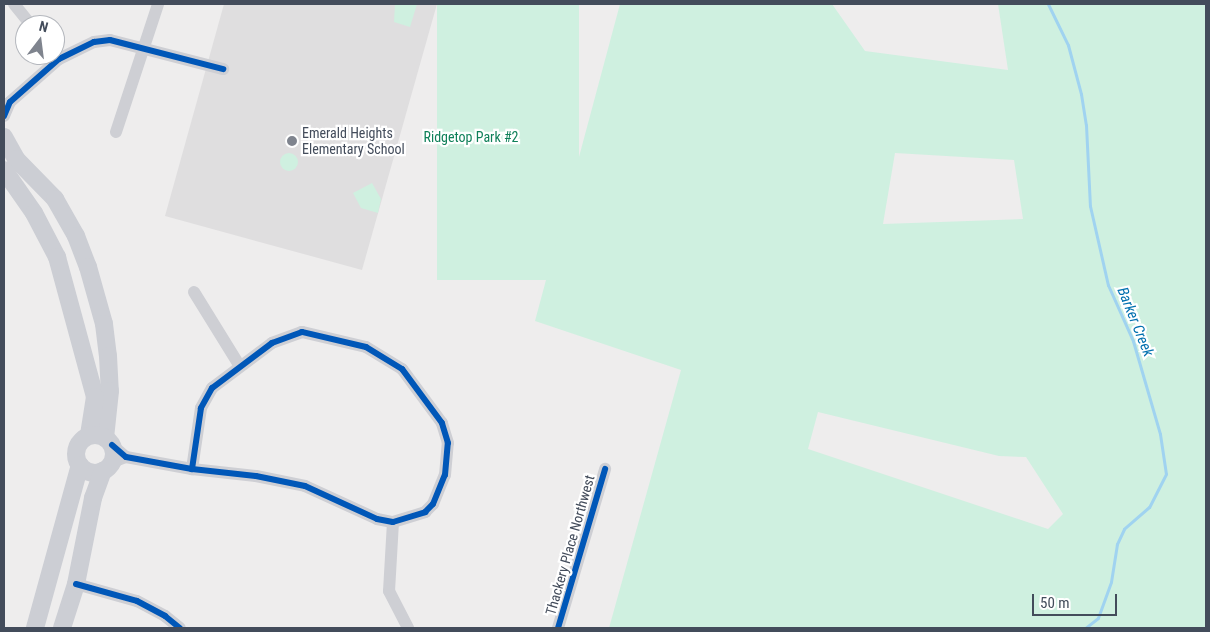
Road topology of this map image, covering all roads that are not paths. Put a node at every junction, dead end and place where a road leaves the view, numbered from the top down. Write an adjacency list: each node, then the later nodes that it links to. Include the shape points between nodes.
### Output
1 (14, 4): 3 (street)
2 (158, 4): 4 (street)
3 (23, 15)
4 (145, 48): 5 (street, via 110,40 94,42); 7 (street); 10 (street)
5 (65, 53)
6 (47, 65): 8 (street)
7 (224, 69)
8 (7, 103): 9 (street)
9 (4, 116)
10 (116, 132)
11 (4, 137): 15 (main road, via 16,159 55,199 76,236 88,267 104,324 108,356)
12 (4, 170): 15 (main road, via 34,213 57,258)
13 (194, 292): 14 (street)
14 (239, 365): 17 (street, via 206,397); 19 (street, via 290,335 314,333 366,347 382,355 413,380 442,423 448,443 447,459 440,491 433,504 425,512)
15 (108, 451): 16 (main road, via 91,472); 16 (main road, via 78,447); 17 (street); 20 (main road, via 93,498)
16 (80, 465): 21 (main road)
17 (192, 468): 19 (street, via 305,486 377,519)
18 (605, 470): 25 (street, Thackery Place Northwest)
19 (394, 522): 24 (street, via 390,591)
20 (76, 584): 22 (main road); 23 (street, via 137,601)
21 (35, 628)
22 (62, 628)
23 (180, 628)
24 (408, 628)
25 (558, 628)

